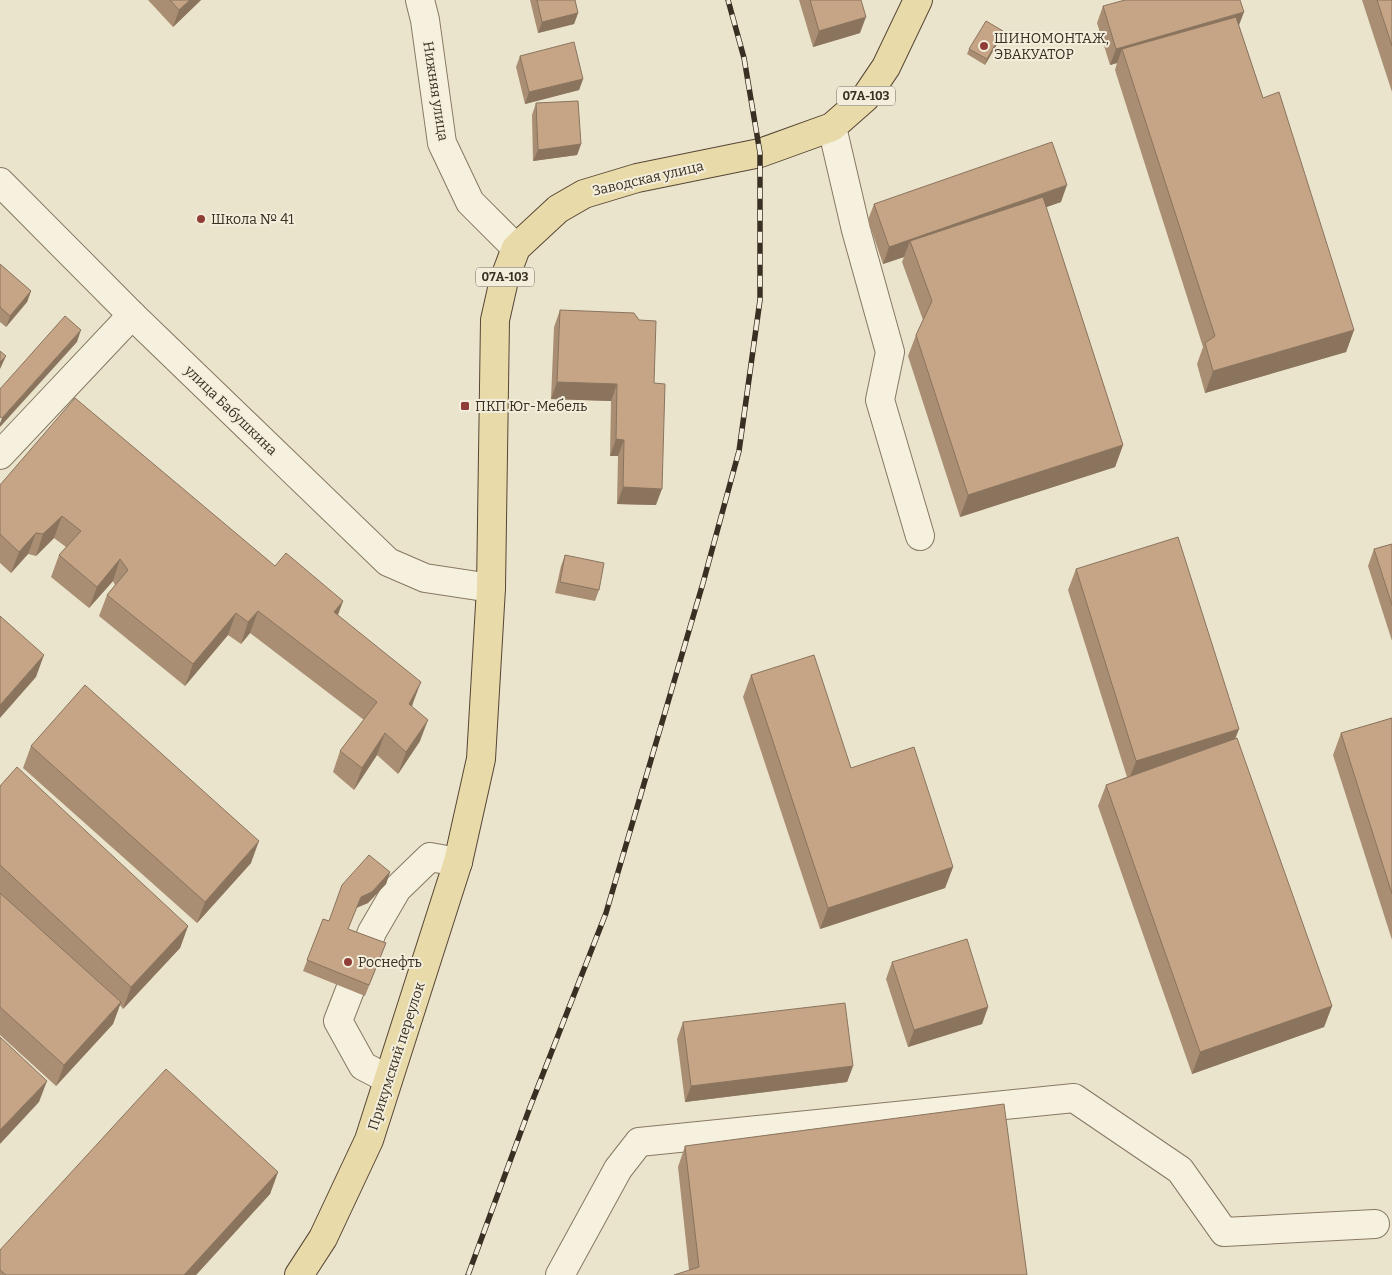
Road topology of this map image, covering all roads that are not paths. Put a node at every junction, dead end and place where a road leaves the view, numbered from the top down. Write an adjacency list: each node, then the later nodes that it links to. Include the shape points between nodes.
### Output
1 (420, 0): 5 (street, Нижняя улица, via 442,143 470,202)
2 (918, 0): 3 (main road, Заводская улица / 07А-103, via 886,67 865,98)
3 (832, 127): 5 (main road, Заводская улица / 07А-103, via 760,153 637,178 584,194 558,209); 8 (street, via 890,352 880,400)
4 (0, 182): 6 (street, улица Бабушкина)
5 (516, 248): 9 (main road, Заводская улица / 07А-103, via 504,280 495,320)
6 (132, 315): 7 (street); 9 (street, улица Бабушкина, via 388,562 425,578)
7 (0, 455)
8 (920, 536)
9 (491, 588): 10 (main road, Прикумский переулок / 07А-103, via 481,758)
10 (458, 862): 11 (street, via 430,857 397,889); 13 (main road, Прикумский переулок / 07А-103)
11 (366, 948)
12 (350, 990): 13 (street, via 338,1021 363,1066)
13 (388, 1079): 15 (main road, Прикумский переулок / 07А-103, via 369,1140 323,1238)
14 (1375, 1224): 16 (street, via 1224,1232 1180,1170 1074,1098 639,1142 618,1169)
15 (299, 1275)
16 (560, 1275)

